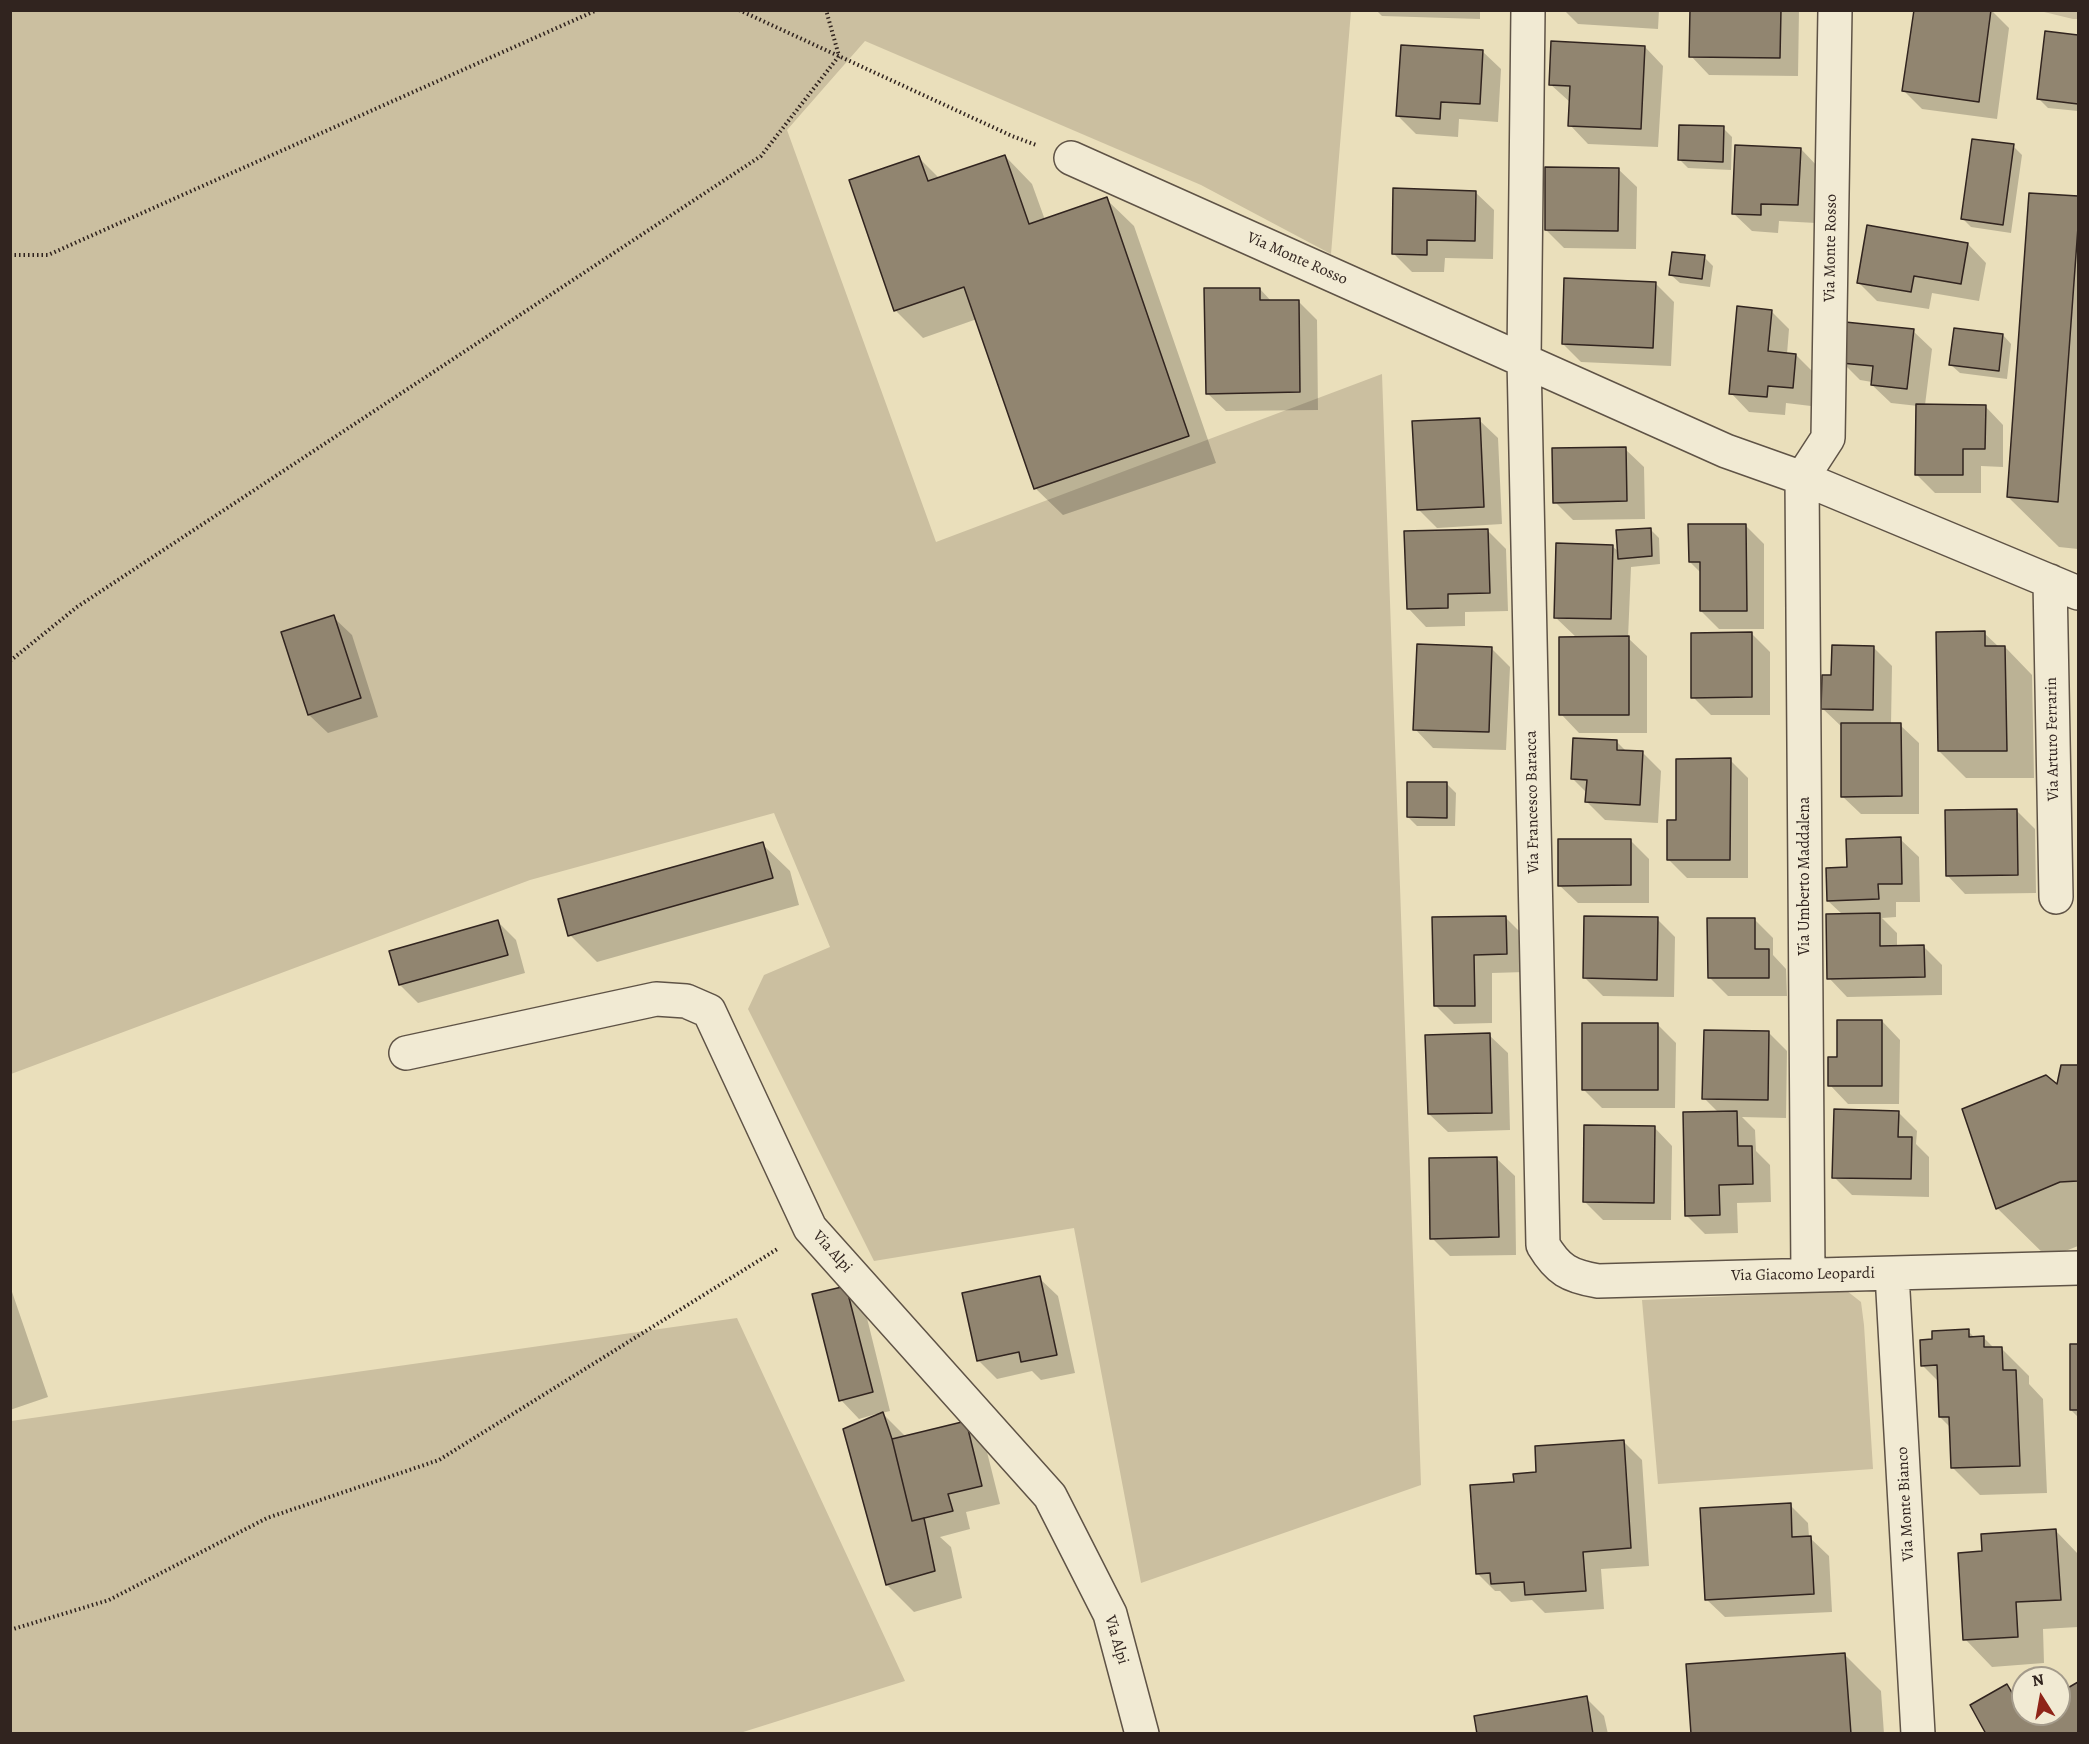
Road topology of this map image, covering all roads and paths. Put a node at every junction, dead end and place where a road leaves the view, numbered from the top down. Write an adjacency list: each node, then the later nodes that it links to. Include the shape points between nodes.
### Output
1 (597, 10): 8 (path, via 48,255)
2 (739, 10): 6 (path)
3 (826, 10): 6 (path)
4 (1528, 10): 9 (street)
5 (1835, 10): 10 (street, Via Monte Rosso, via 1828,438)
6 (839, 56): 7 (path, via 1012,136); 12 (path, via 761,156 77,607)
7 (1071, 158): 9 (street, Via Monte Rosso)
8 (10, 255)
9 (1524, 359): 10 (street, Via Monte Rosso, via 1726,451); 16 (street, Via Francesco Baracca)
10 (1802, 478): 11 (street, Via Monte Rosso); 19 (street, Via Umberto Maddalena)
11 (2064, 587): 13 (street, Via Arturo Ferrarin)
12 (10, 661)
13 (2056, 897)
14 (406, 1053): 15 (street, Via Alpi, via 656,999 686,1001 709,1011)
15 (810, 1228): 20 (path, via 439,1460 267,1518 110,1600); 21 (street, Via Alpi, via 1050,1496 1110,1614)
16 (1543, 1245): 19 (street, Via Giacomo Leopardi, via 1562,1270 1598,1281)
17 (2079, 1268): 18 (street, Via Giacomo Leopardi)
18 (1892, 1274): 19 (street, Via Giacomo Leopardi); 22 (street, Via Monte Bianco)
19 (1808, 1275)
20 (10, 1630)
21 (1142, 1734)
22 (1918, 1734)

